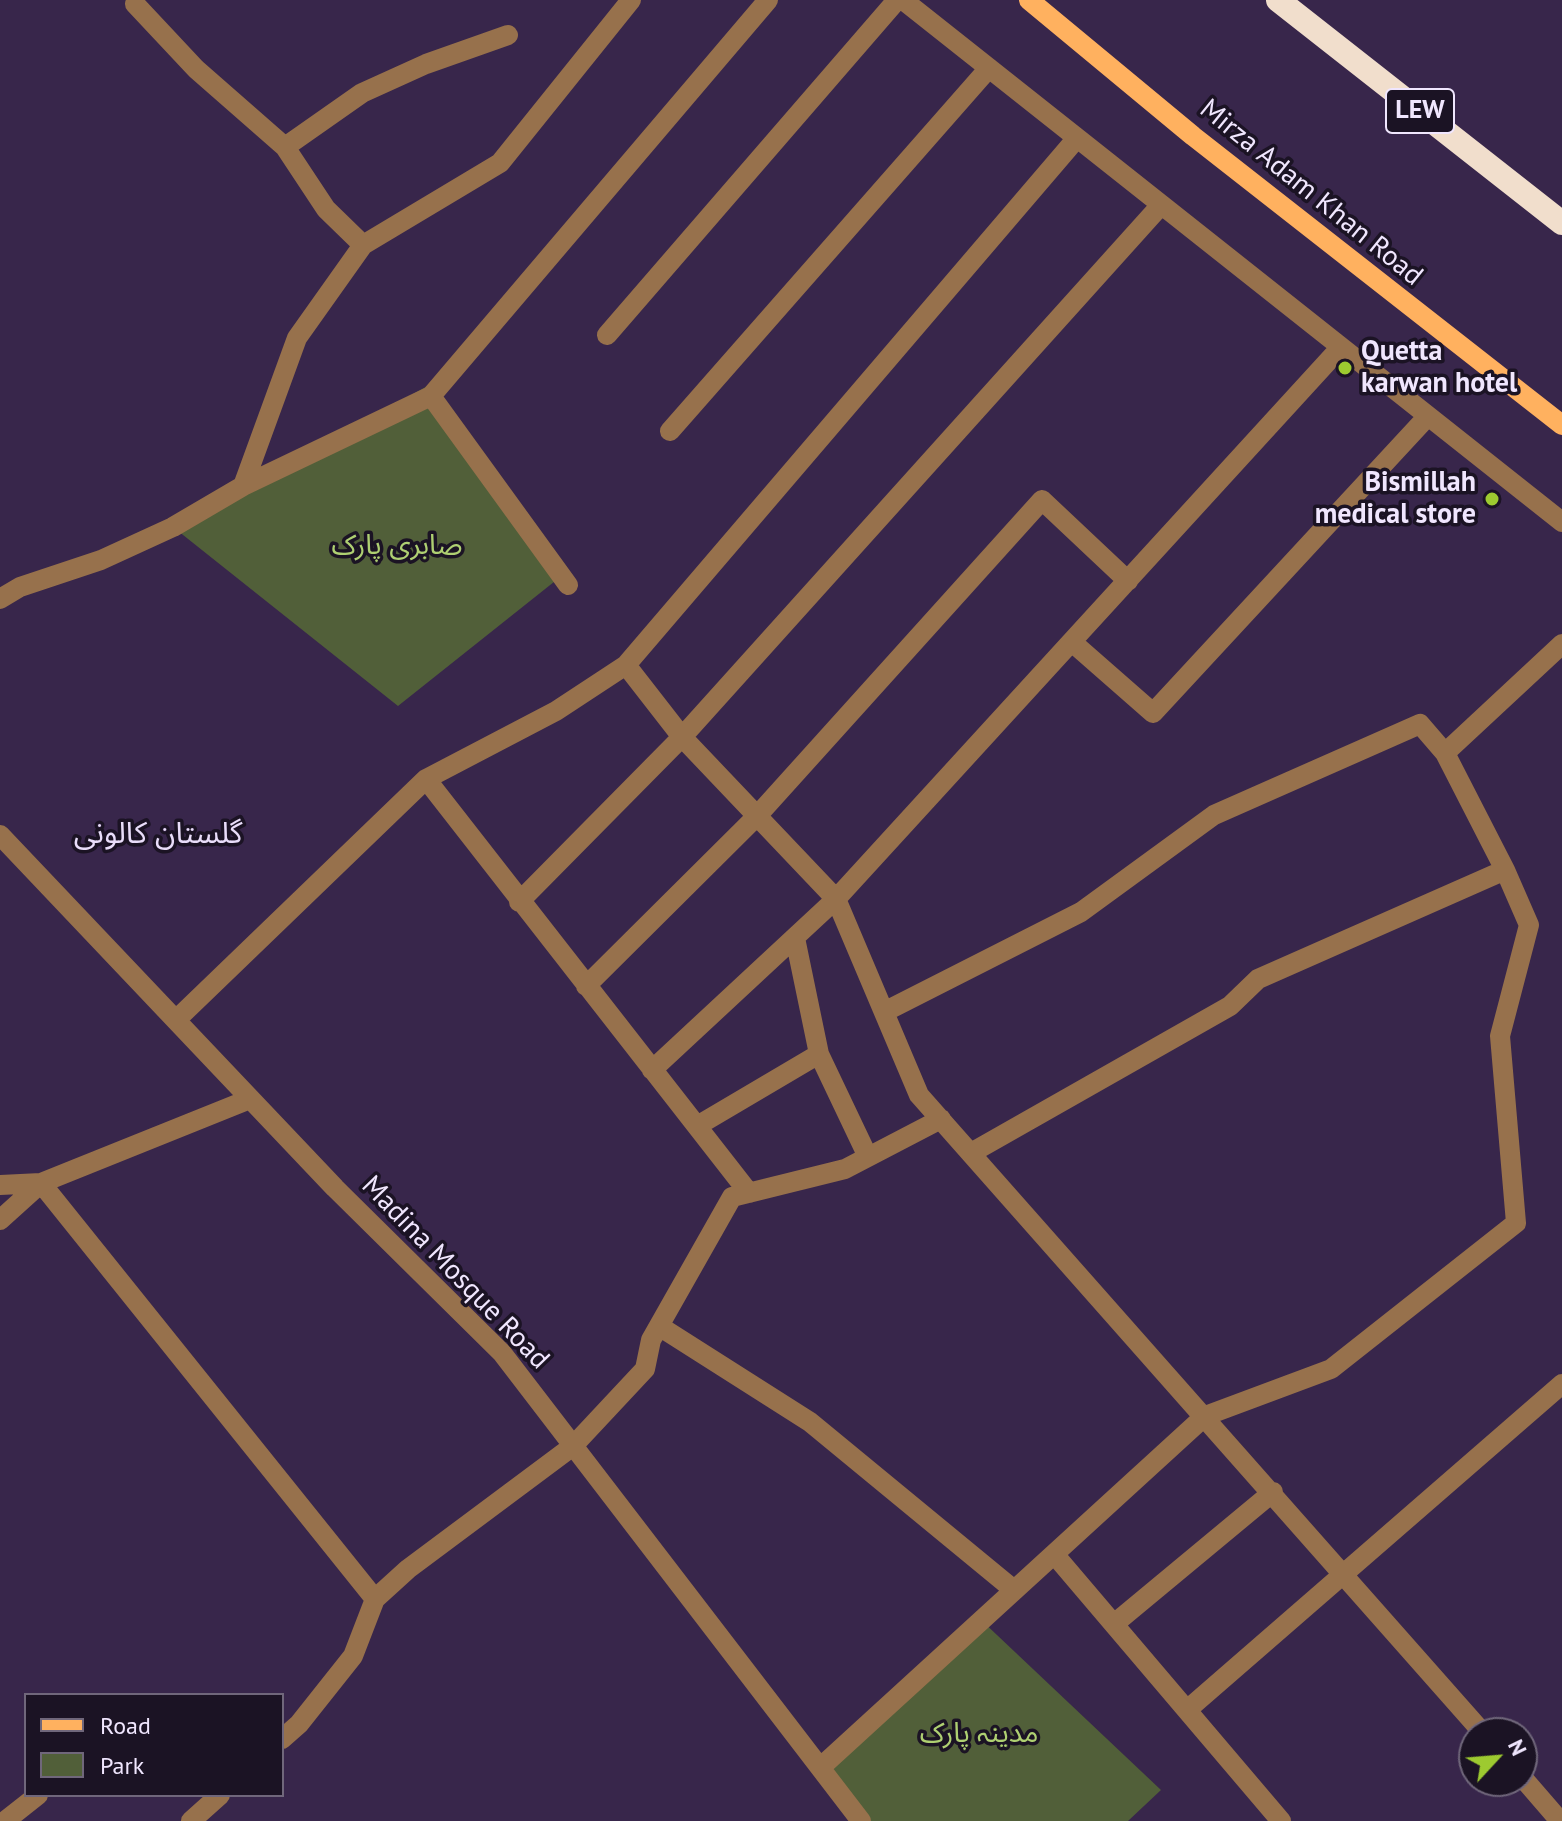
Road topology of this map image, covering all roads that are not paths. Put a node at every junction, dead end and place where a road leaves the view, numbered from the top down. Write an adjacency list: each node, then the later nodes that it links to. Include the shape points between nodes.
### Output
1 (631, 0): 13 (street, via 500,163)
2 (768, 0): 16 (street)
3 (900, 0): 8 (street); 14 (street)
4 (1029, 0): 18 (main road, Mirza Adam Khan Road)
5 (1278, 0): 12 (highway, LEW)
6 (135, 4): 10 (street, via 196,69)
7 (508, 35): 10 (street, via 362,93)
8 (989, 68): 9 (street); 19 (street)
9 (1077, 138): 11 (street); 27 (street)
10 (285, 147): 13 (street, via 326,209)
11 (1161, 205): 15 (street); 28 (street)
12 (1562, 223)
13 (363, 245): 20 (street, via 297,338)
14 (607, 335)
15 (1341, 347): 17 (street); 22 (street)
16 (431, 396): 20 (street); 23 (street)
17 (1428, 416): 21 (street); 25 (street, via 1153,713)
18 (1562, 425)
19 (670, 431)
20 (243, 486): 24 (street, via 115,554 54,573)
21 (1562, 522)
22 (1128, 581): 25 (street); 31 (street, via 1042,500)
23 (568, 585)
24 (0, 599)
25 (1072, 642): 34 (street)
26 (1562, 644): 29 (street)
27 (626, 665): 28 (street); 30 (street, via 556,711)
28 (682, 737): 31 (street); 35 (street)
29 (1445, 753): 33 (street); 38 (street, via 1420,724 1214,815 1081,912)
30 (426, 779): 35 (street); 39 (street)
31 (757, 816): 34 (street); 37 (street)
32 (0, 835): 39 (street, Madina Mosque Road)
33 (1505, 870): 45 (street, via 1258,979 1230,1006); 53 (street, via 1529,925 1500,1036 1516,1223 1331,1369)
34 (836, 899): 36 (street); 38 (street)
35 (519, 902): 37 (street)
36 (795, 938): 40 (street); 41 (street)
37 (586, 986): 41 (street)
38 (884, 1012): 43 (street, via 919,1095)
39 (176, 1020): 42 (street, Madina Mosque Road)
40 (819, 1054): 44 (street); 46 (street)
41 (652, 1070): 44 (street)
42 (250, 1099): 47 (street); 54 (street, Madina Mosque Road, via 502,1353)
43 (941, 1119): 45 (street); 46 (street)
44 (697, 1126): 49 (street)
45 (971, 1153): 53 (street)
46 (868, 1157): 49 (street, via 845,1169)
47 (41, 1183): 48 (street); 50 (street); 59 (street)
48 (0, 1185)
49 (749, 1193): 51 (street, via 732,1197)
50 (0, 1220)
51 (659, 1326): 54 (street, via 645,1369); 58 (street, via 810,1422)
52 (1562, 1384): 57 (street)
53 (1205, 1416): 55 (street); 56 (street)
54 (573, 1446): 59 (street); 64 (street, Madina Mosque Road)
55 (1273, 1492): 57 (street); 60 (street)
56 (1054, 1554): 58 (street); 60 (street)
57 (1346, 1576): 61 (street); 62 (street)
58 (1014, 1590): 64 (street)
59 (375, 1599): 63 (street, via 353,1656)
60 (1114, 1624): 61 (street)
61 (1187, 1710): 71 (street)
62 (1469, 1717)
63 (284, 1737)
64 (821, 1767): 70 (street, Madina Mosque Road)
65 (1538, 1796): 72 (street)
66 (35, 1797): 68 (street)
67 (218, 1797): 69 (street)
68 (5, 1821)
69 (191, 1821)
70 (861, 1821)
71 (1281, 1821)
72 (1560, 1821)

